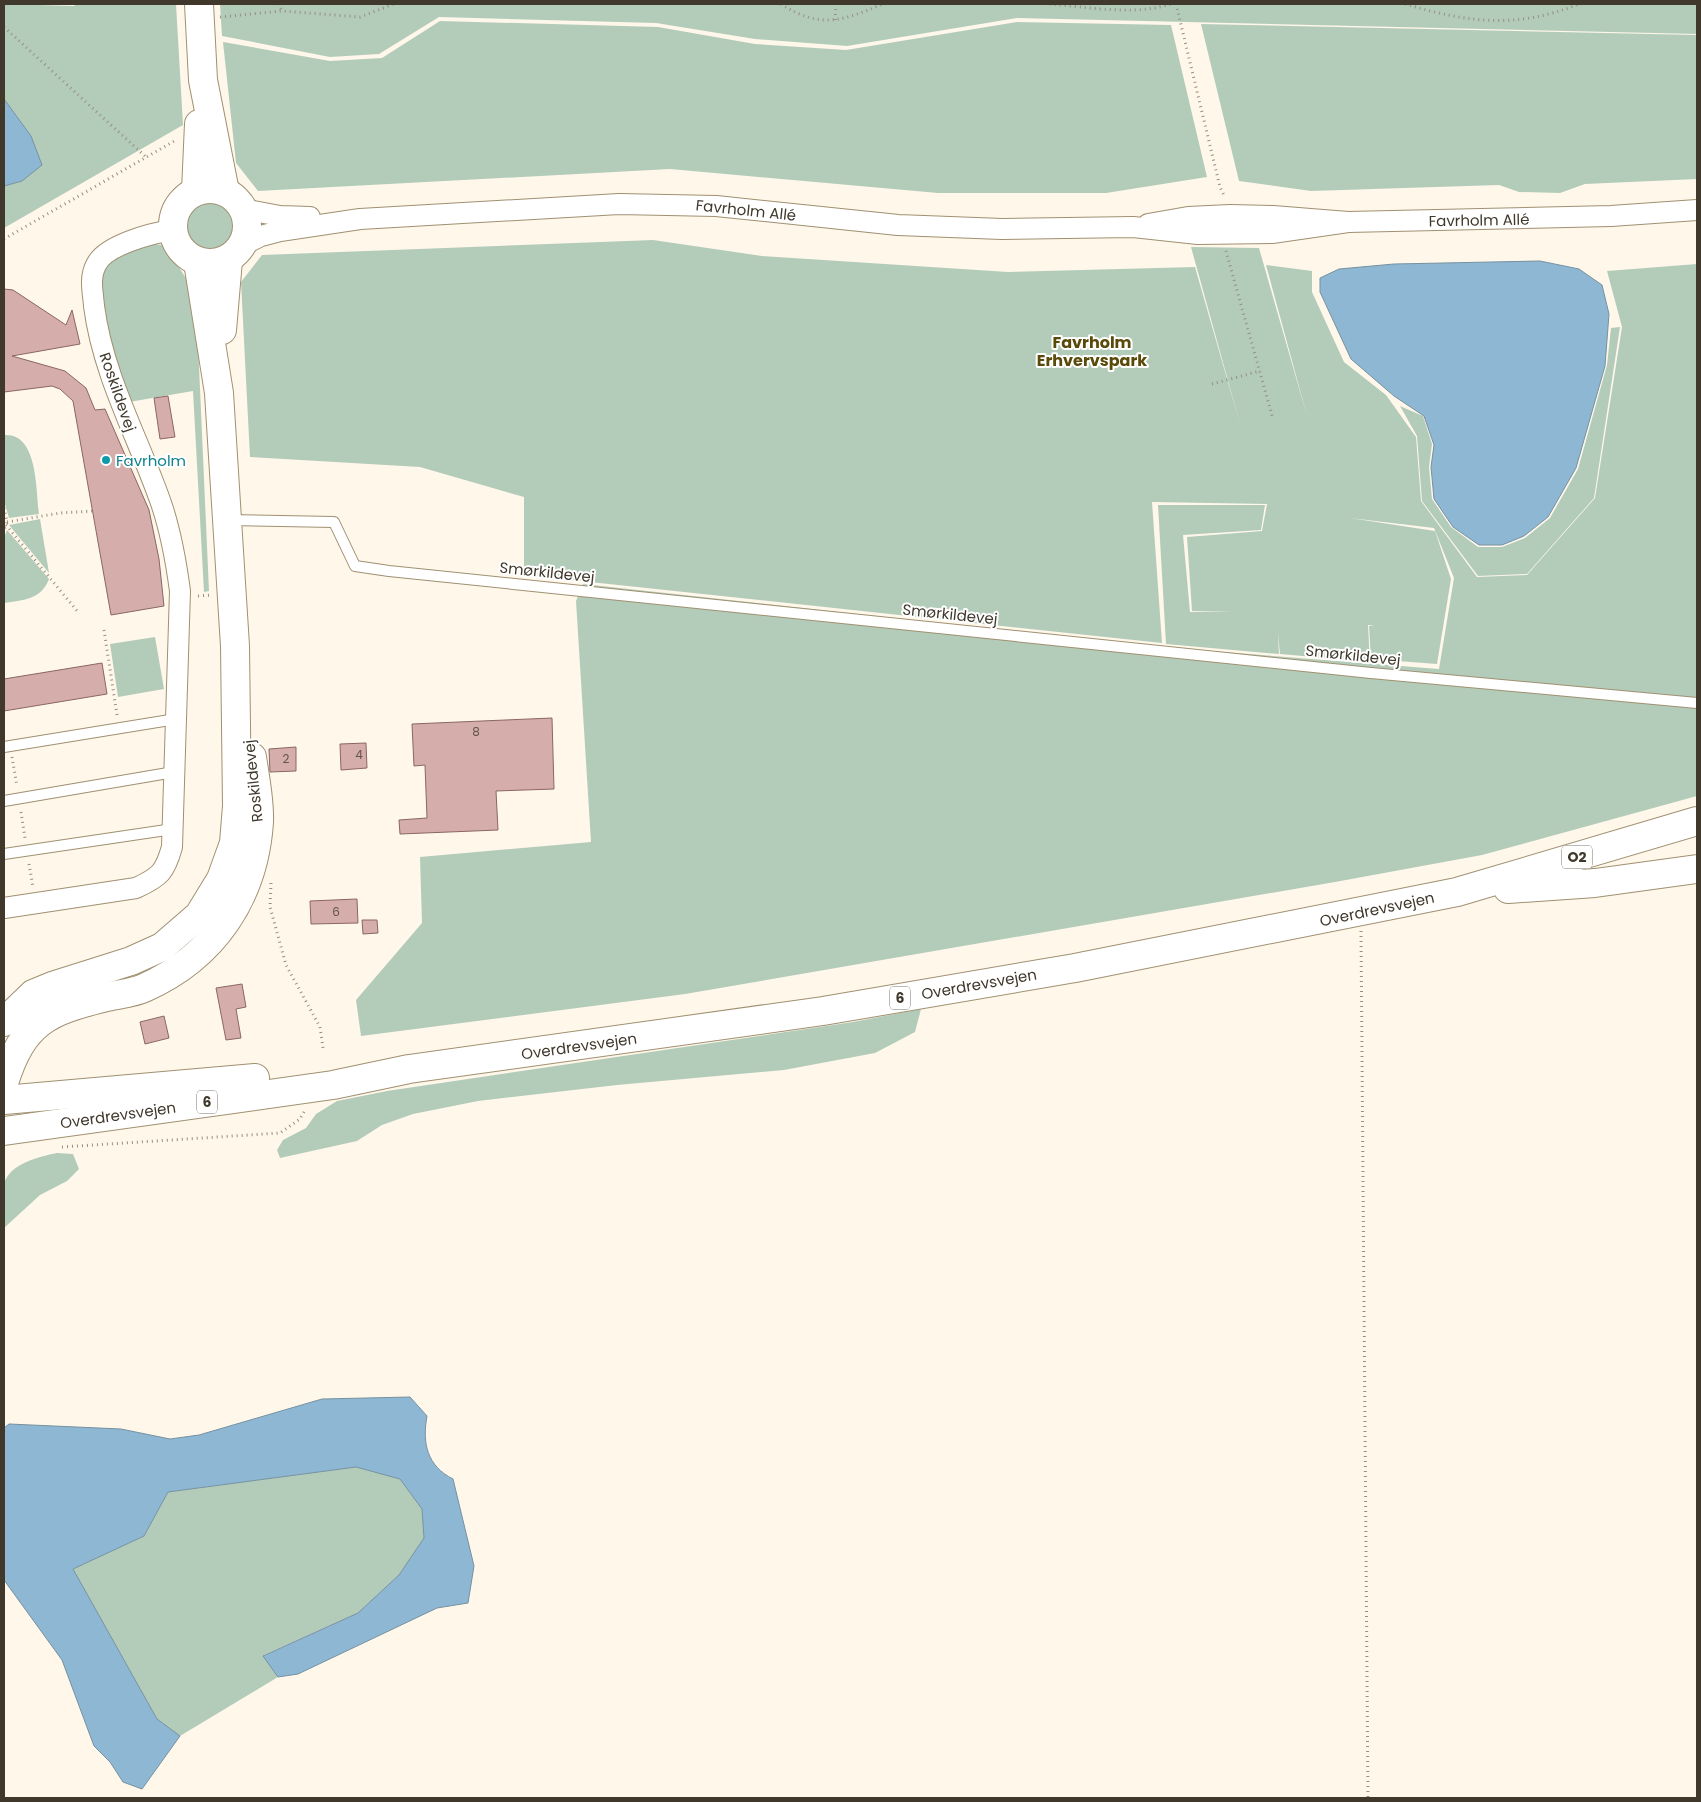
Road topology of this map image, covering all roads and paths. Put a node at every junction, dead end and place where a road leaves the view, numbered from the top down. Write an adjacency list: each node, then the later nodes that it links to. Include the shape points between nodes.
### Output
1 (278, 4): 11 (path)
2 (394, 4): 11 (path, via 360,17)
3 (781, 4): 13 (path, via 803,14)
4 (836, 4): 13 (path)
5 (883, 4): 13 (path, via 851,18)
6 (1050, 4): 7 (path, via 1127,9 1158,8)
7 (1171, 4)
8 (1176, 4): 24 (path, via 1220,187 1228,202)
9 (1405, 4): 10 (path, via 1481,20 1512,22 1530,20)
10 (1579, 4)
11 (282, 11): 12 (path)
12 (200, 12): 15 (main road)
13 (835, 20)
14 (4, 27): 17 (path)
15 (203, 80): 16 (main road); 19 (main road)
16 (199, 126): 17 (path); 18 (main road)
17 (147, 158): 26 (path)
18 (196, 192): 19 (main road, via 216,189); 25 (main road, via 178,207)
19 (234, 200): 22 (street, Favrholm Allé, via 280,216); 27 (main road, via 248,224)
20 (1697, 210): 21 (street, Favrholm Allé)
21 (1611, 216): 23 (street, Favrholm Allé); 24 (street, Favrholm Allé, via 1348,222 1272,234)
22 (360, 219): 24 (street, Favrholm Allé, via 651,203 940,227 1133,227 1175,233); 27 (street, Favrholm Allé, via 261,236)
23 (1697, 223)
24 (1227, 225): 29 (path, via 1225,247)
25 (173, 230): 28 (main road, via 181,250); 39 (street, Roskildevej, via 103,254 95,266 92,286 99,336 113,386 160,502 172,542)
26 (4, 240)
27 (236, 252): 28 (main road, via 208,264); 31 (main road, Roskildevej)
28 (198, 262): 31 (main road, Roskildevej)
29 (1260, 371): 30 (path); 32 (path)
30 (1212, 384)
31 (219, 393): 35 (main road, Roskildevej)
32 (1273, 419)
33 (4, 508): 36 (path)
34 (93, 511): 36 (path, via 60,513)
35 (226, 520): 38 (main road, Roskildevej); 42 (lane, Smørkildevej, via 334,522 355,566 389,571 1371,673)
36 (6, 524): 37 (path); 40 (path)
37 (4, 531)
38 (230, 592): 39 (path); 60 (main road, Roskildevej, via 234,646 259,820 254,862 237,907 215,937)
39 (180, 598): 43 (street, Roskildevej)
40 (78, 612)
41 (104, 630): 44 (path)
42 (1697, 703)
43 (176, 720): 44 (lane); 46 (street, Roskildevej)
44 (119, 729): 45 (lane)
45 (7, 746): 47 (path)
46 (174, 772): 47 (lane); 50 (street, Roskildevej)
47 (19, 798): 48 (lane); 52 (path)
48 (4, 801)
49 (1697, 821): 56 (main road, Overdrevsvejen / O2)
50 (173, 829): 52 (lane); 57 (street, Roskildevej, via 166,868 154,880 136,888)
51 (1697, 850): 55 (main road)
52 (27, 851): 53 (lane); 57 (path)
53 (4, 854)
54 (1697, 869): 55 (main road, Overdrevsvejen / 6)
55 (1647, 878): 56 (main road, Overdrevsvejen / 6)
56 (1457, 892): 59 (main road, Overdrevsvejen / 6)
57 (35, 902): 58 (street, Roskildevej)
58 (4, 908)
59 (1361, 913): 62 (main road, Overdrevsvejen / 6, via 1075,968 822,1011); 70 (path)
60 (169, 959): 61 (main road, Roskildevej, via 131,961 55,985 33,994); 64 (main road, Roskildevej, via 143,989 67,1006 32,1027 18,1049)
61 (4, 1022)
62 (409, 1069): 63 (main road, Overdrevsvejen); 68 (main road, Overdrevsvejen / 6, via 333,1085)
63 (222, 1081): 65 (main road, Overdrevsvejen); 67 (main road, via 164,1094)
64 (4, 1083)
65 (4, 1100)
66 (307, 1107): 69 (path, via 300,1119 280,1133)
67 (4, 1116)
68 (4, 1131)
69 (53, 1148)
70 (1368, 1798)

